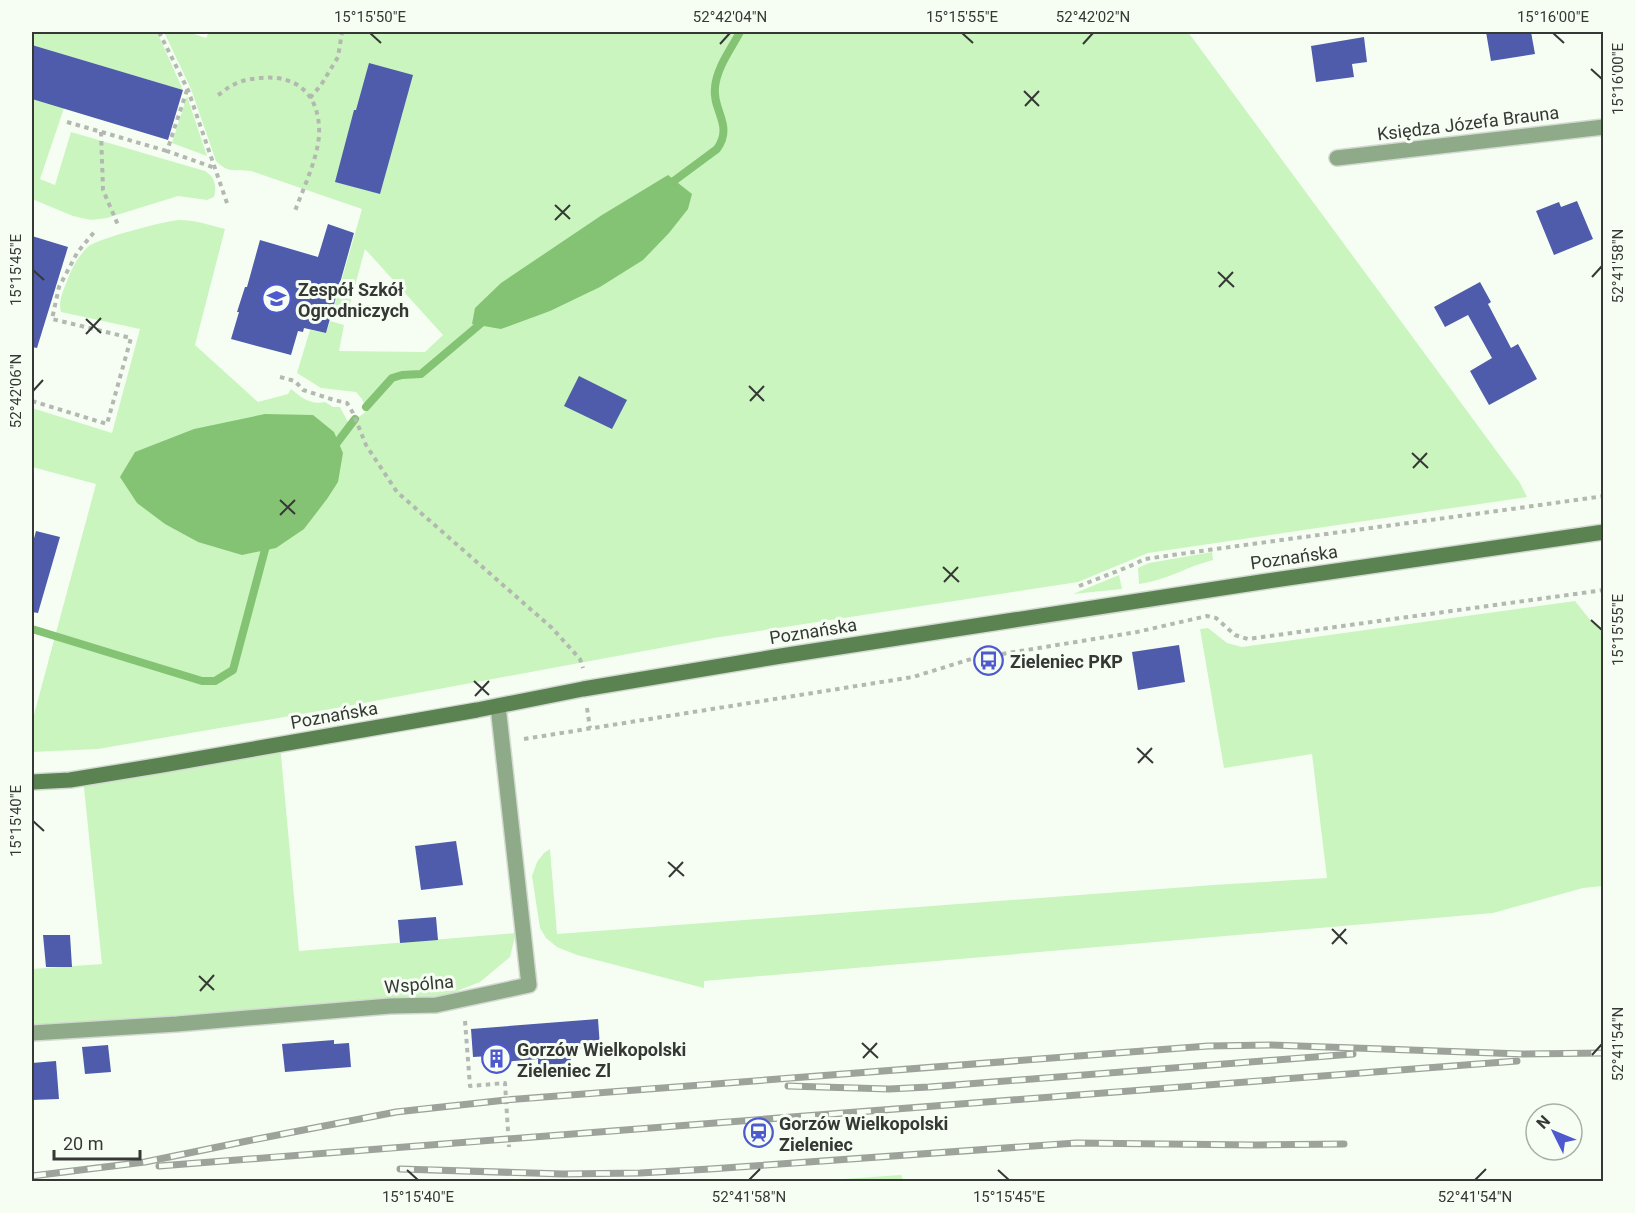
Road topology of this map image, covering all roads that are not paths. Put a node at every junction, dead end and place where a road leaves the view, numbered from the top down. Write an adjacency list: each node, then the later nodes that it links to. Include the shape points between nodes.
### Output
1 (1604, 127): 2 (street, Księdza Józefa Brauna)
2 (1337, 158)
3 (1604, 532): 4 (main road, Poznańska, via 792,654)
4 (498, 706): 5 (main road, Poznańska, via 140,769); 6 (street, Wspólna, via 530,985 436,1005)
5 (32, 782)
6 (32, 1033)

